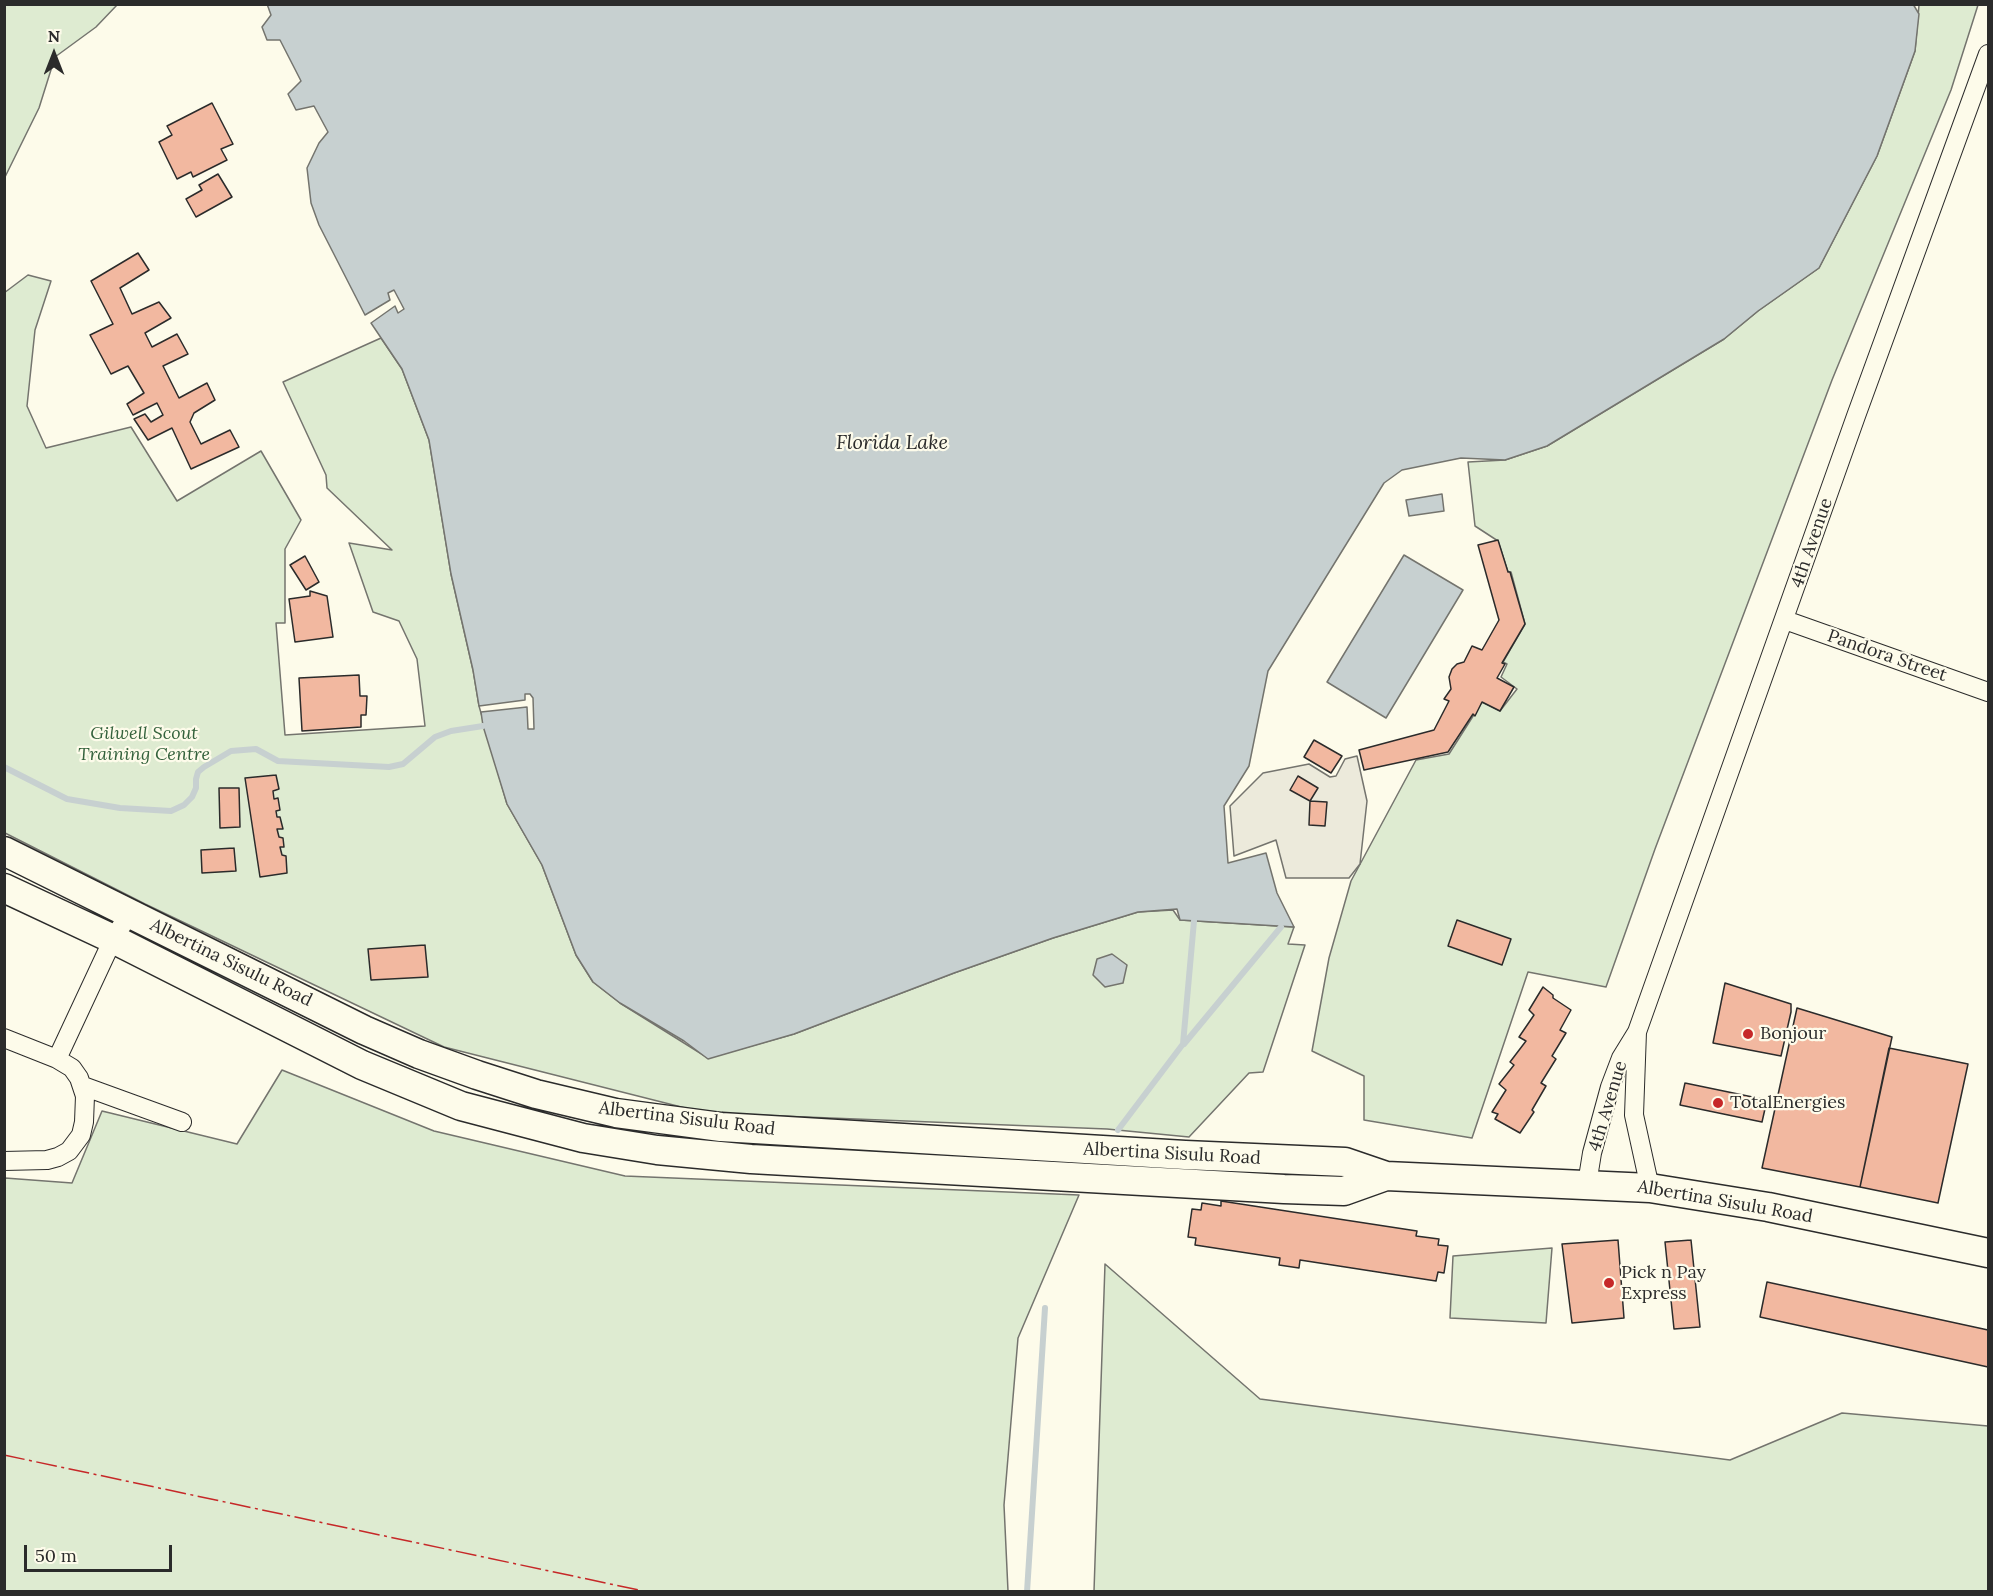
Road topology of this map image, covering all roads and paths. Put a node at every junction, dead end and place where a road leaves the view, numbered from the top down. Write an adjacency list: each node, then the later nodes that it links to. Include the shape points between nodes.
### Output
1 (1989, 54): 2 (street, 4th Avenue)
2 (1785, 620): 3 (street, Pandora Street); 8 (street, 4th Avenue)
3 (1987, 687)
4 (4, 851): 6 (main road, Albertina Sisulu Road)
5 (4, 888): 7 (main road, Albertina Sisulu Road)
6 (130, 913): 7 (street); 14 (main road, Albertina Sisulu Road, via 419,1054 536,1094 616,1113 721,1127 1345,1162)
7 (113, 939): 10 (street); 14 (main road, Albertina Sisulu Road, via 362,1065 416,1088 461,1106 583,1138 751,1159 1284,1189 1344,1191)
8 (1637, 1032): 15 (street, 4th Avenue, via 1621,1058 1610,1088); 16 (street, 4th Avenue, via 1634,1115)
9 (4, 1038): 10 (street)
10 (57, 1059): 11 (street, via 72,1068)
11 (83, 1086): 12 (street); 13 (street, via 84,1122 81,1135 69,1151 47,1160)
12 (182, 1122)
13 (4, 1161)
14 (1386, 1176): 15 (main road, Albertina Sisulu Road)
15 (1587, 1184): 16 (main road, Albertina Sisulu Road)
16 (1650, 1188): 17 (main road, Albertina Sisulu Road, via 1768,1207)
17 (1989, 1253)

